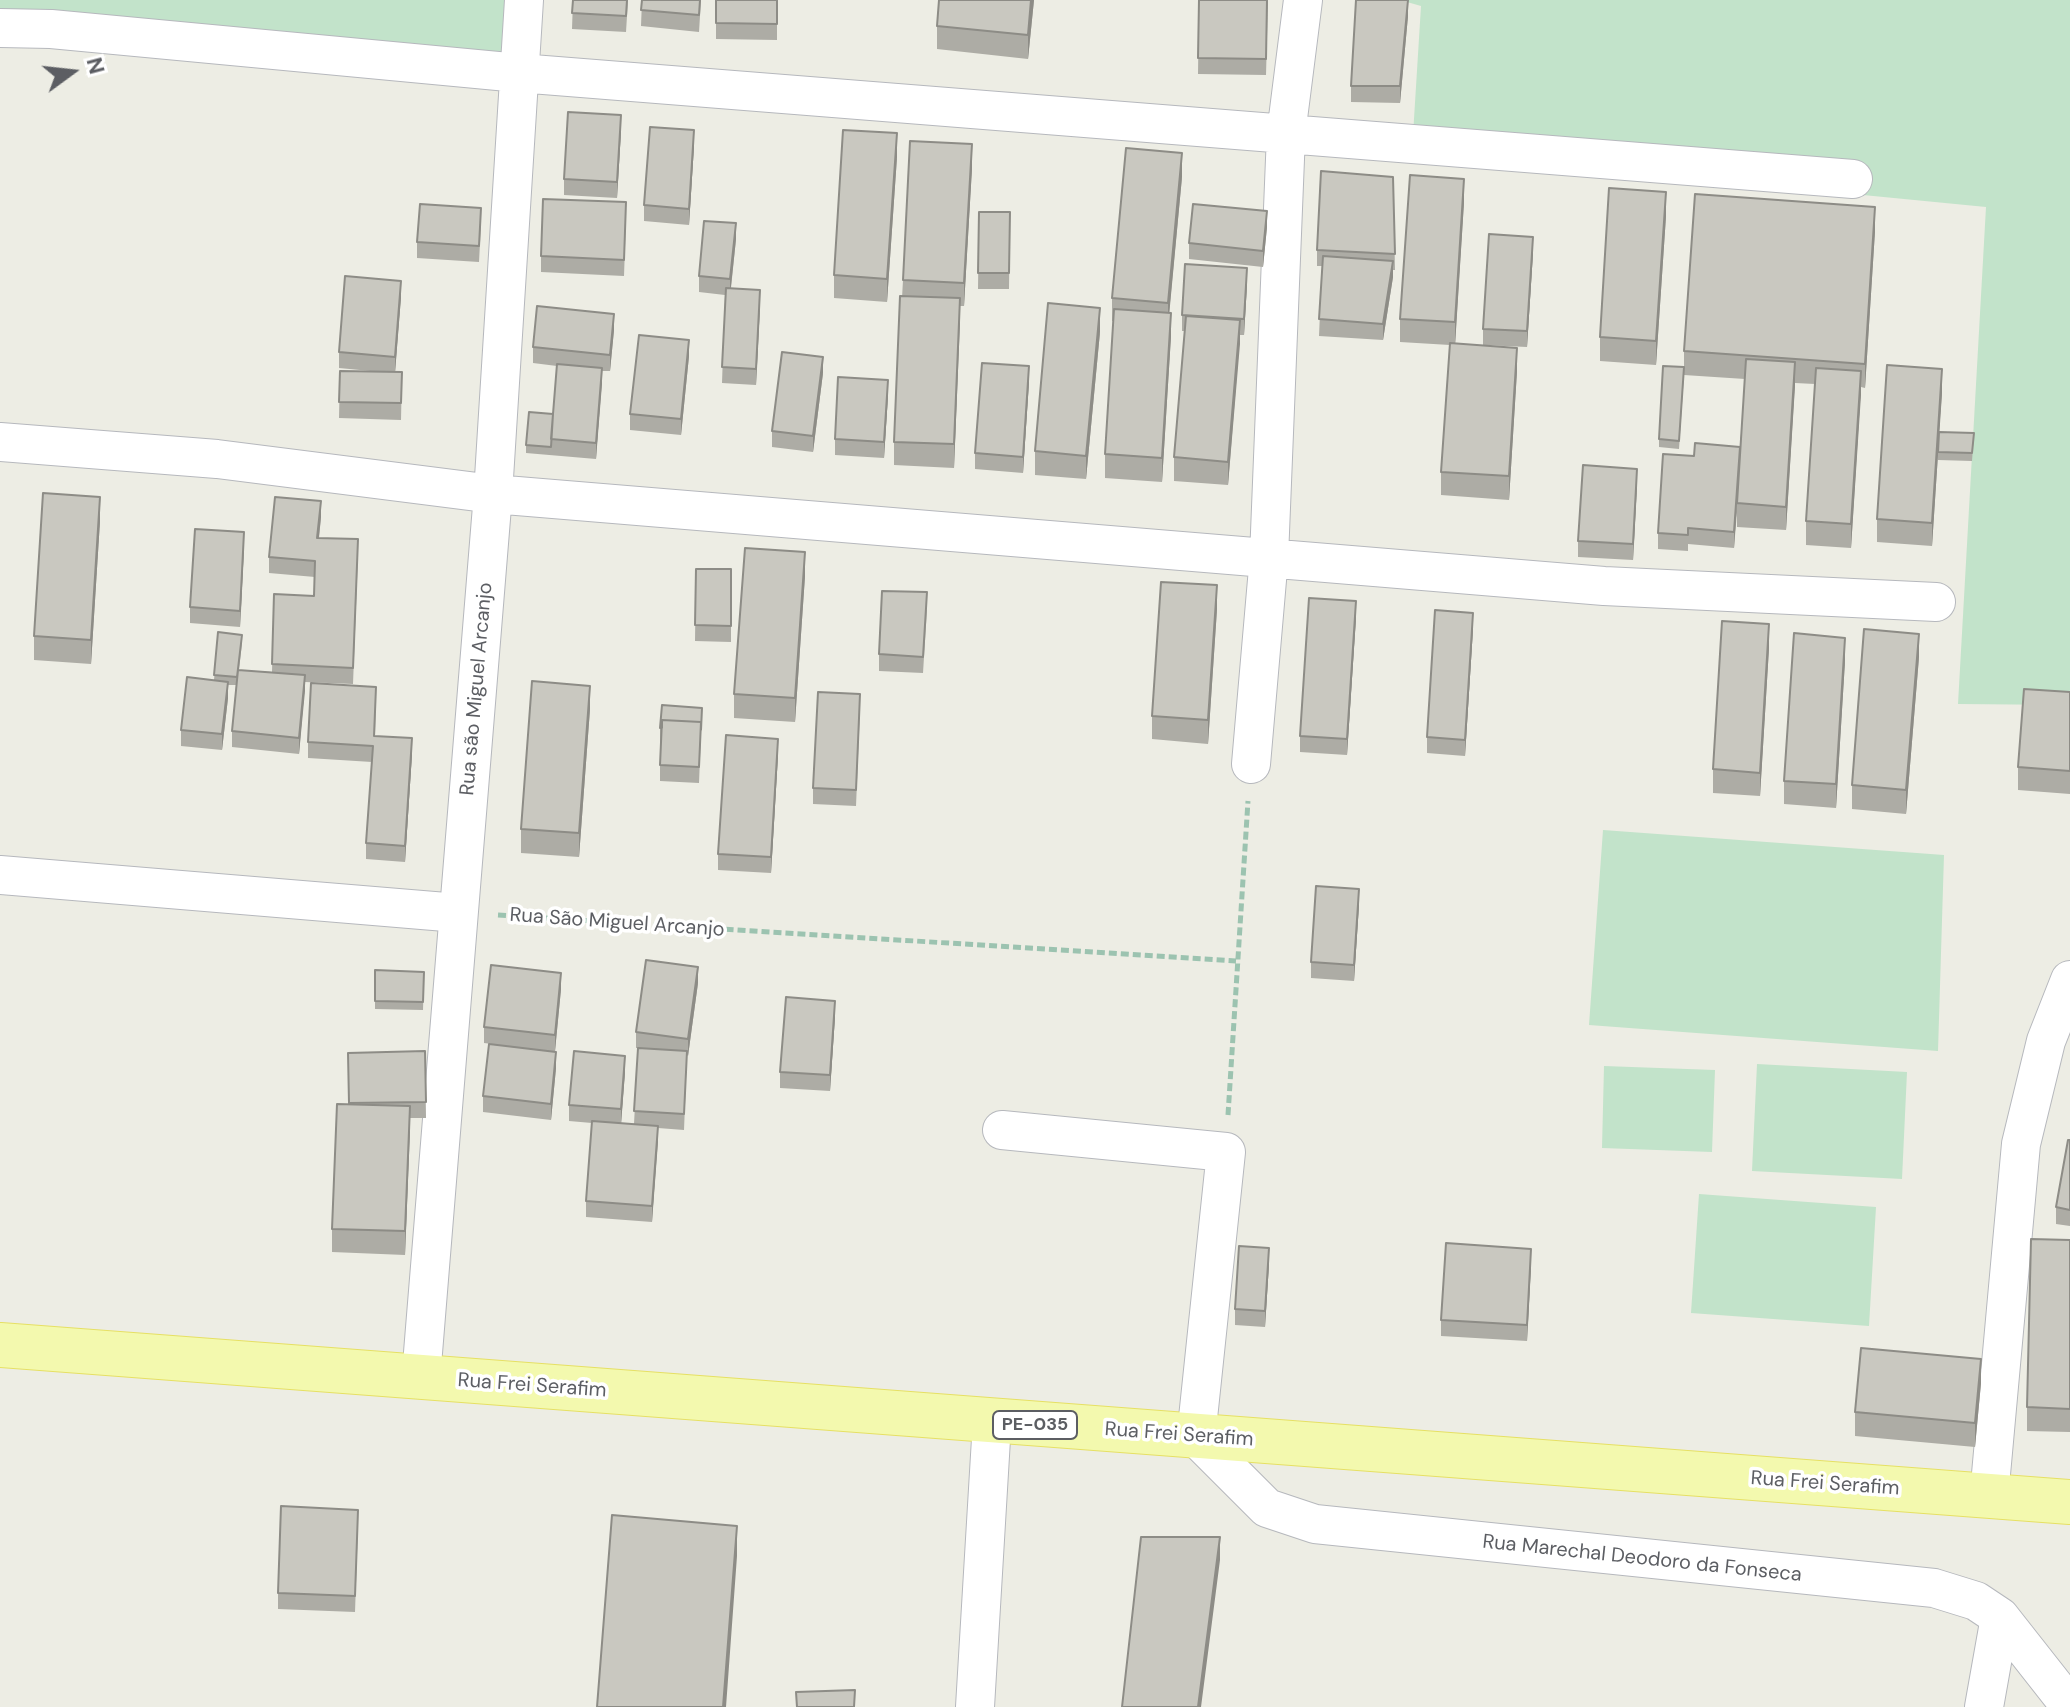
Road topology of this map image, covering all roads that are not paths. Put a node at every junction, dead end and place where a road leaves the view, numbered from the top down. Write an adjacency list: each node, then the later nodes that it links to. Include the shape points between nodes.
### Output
1 (524, 0): 4 (street, Rua são Miguel Arcanjo)
2 (1303, 0): 5 (street)
3 (0, 28): 4 (street)
4 (519, 73): 5 (street); 8 (street, Rua são Miguel Arcanjo)
5 (1286, 134): 6 (street); 9 (street)
6 (1853, 179)
7 (0, 442): 8 (street, via 217,459)
8 (493, 494): 9 (street); 13 (street, Rua são Miguel Arcanjo)
9 (1269, 557): 10 (street, via 1604,586); 11 (street)
10 (1936, 602)
11 (1251, 764)
12 (0, 875): 13 (street)
13 (458, 913): 17 (street, Rua são Miguel Arcanjo)
14 (2070, 980): 20 (street, via 2046,1041 2021,1144)
15 (1002, 1130): 19 (street, via 1226,1152)
16 (0, 1345): 17 (main road, Rua Frei Serafim / PE-035)
17 (421, 1377): 18 (main road, Rua Frei Serafim / PE-035)
18 (992, 1422): 19 (main road, Rua Frei Serafim / PE-035); 24 (street)
19 (1196, 1437): 20 (main road, Rua Frei Serafim / PE-035); 22 (street, Rua Marechal Deodoro da Fonseca, via 1267,1508 1315,1524 1934,1588 1976,1601)
20 (1989, 1496): 21 (main road, Rua Frei Serafim / PE-035)
21 (2070, 1502)
22 (2000, 1617): 23 (street, Rua Marechal Deodoro da Fonseca); 25 (street)
23 (2070, 1706)
24 (975, 1707)
25 (1984, 1707)

